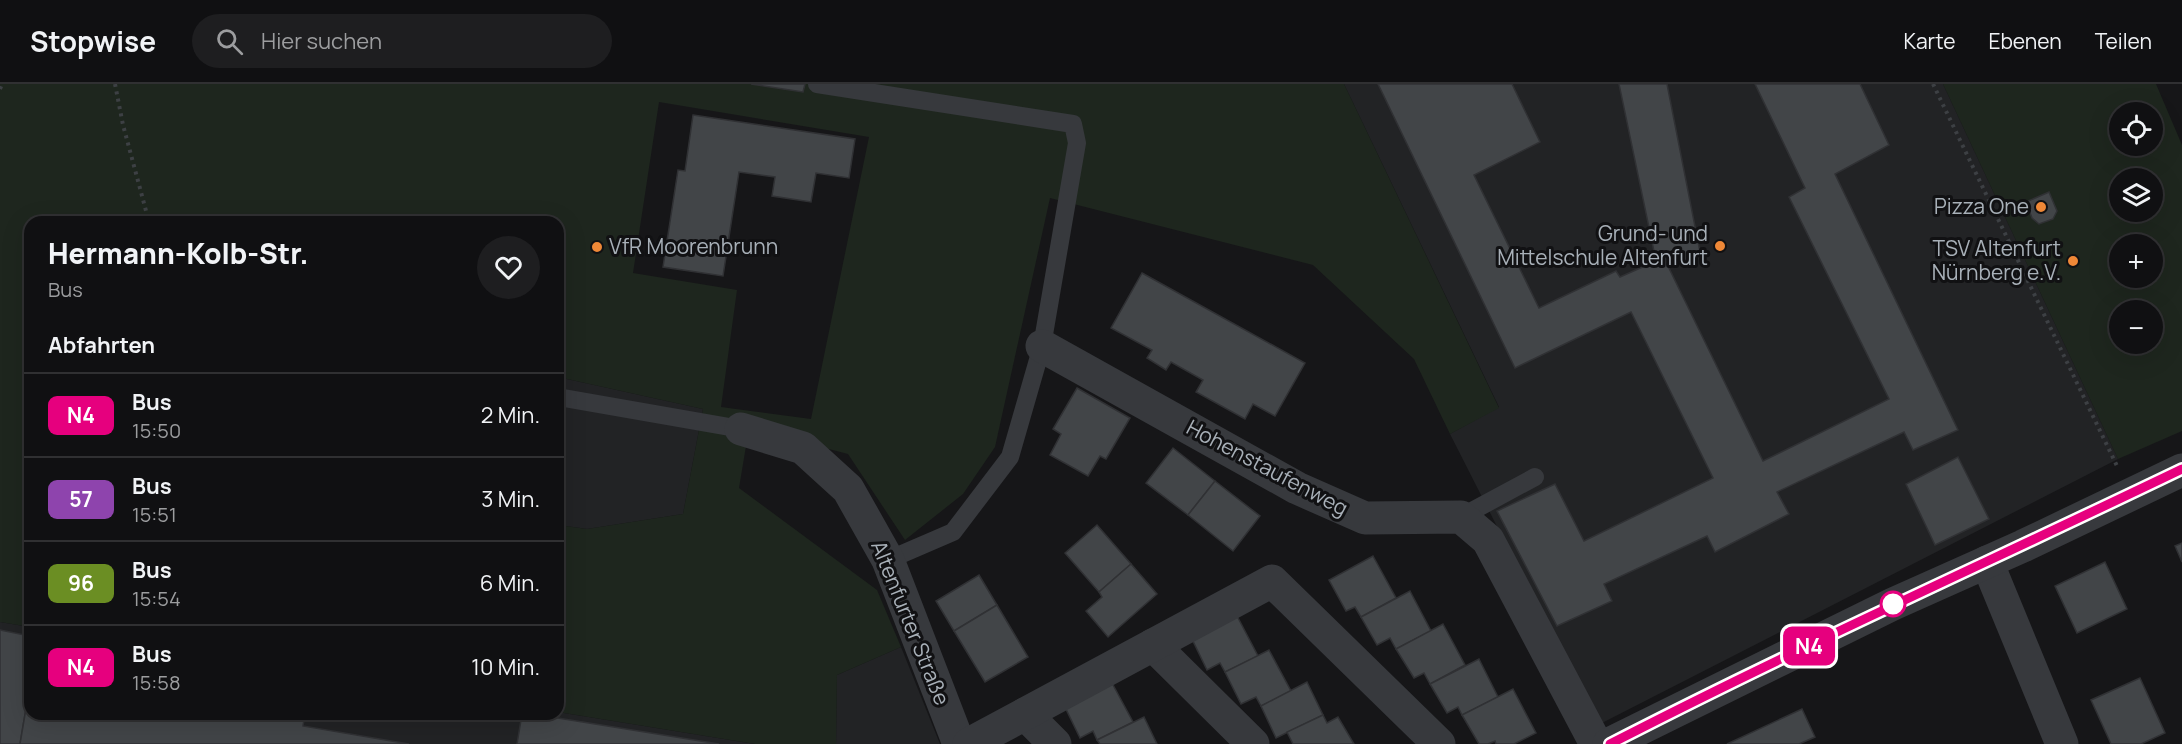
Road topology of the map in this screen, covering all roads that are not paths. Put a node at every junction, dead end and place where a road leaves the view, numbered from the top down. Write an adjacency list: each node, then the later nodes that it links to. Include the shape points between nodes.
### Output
1 (817, 84): 2 (lane, via 1073,124 1077,143)
2 (1042, 345): 7 (street, Hohenstaufenweg, via 1297,488 1365,518); 8 (lane, via 1010,457 953,531)
3 (564, 398): 4 (lane)
4 (741, 429): 8 (street, Altenfurter Straße, via 803,448 848,489)
5 (2182, 470): 9 (street)
6 (1535, 477): 7 (lane)
7 (1461, 517): 12 (street, via 1488,540)
8 (888, 560): 13 (street, Altenfurter Straße)
9 (1988, 562): 12 (street); 18 (street)
10 (1153, 645): 11 (street); 16 (street); 17 (street, via 1272,581)
11 (1025, 714): 14 (street); 15 (street)
12 (1613, 742)
13 (959, 744)
14 (969, 744)
15 (1055, 744)
16 (1253, 744)
17 (1439, 744)
18 (2062, 744)

